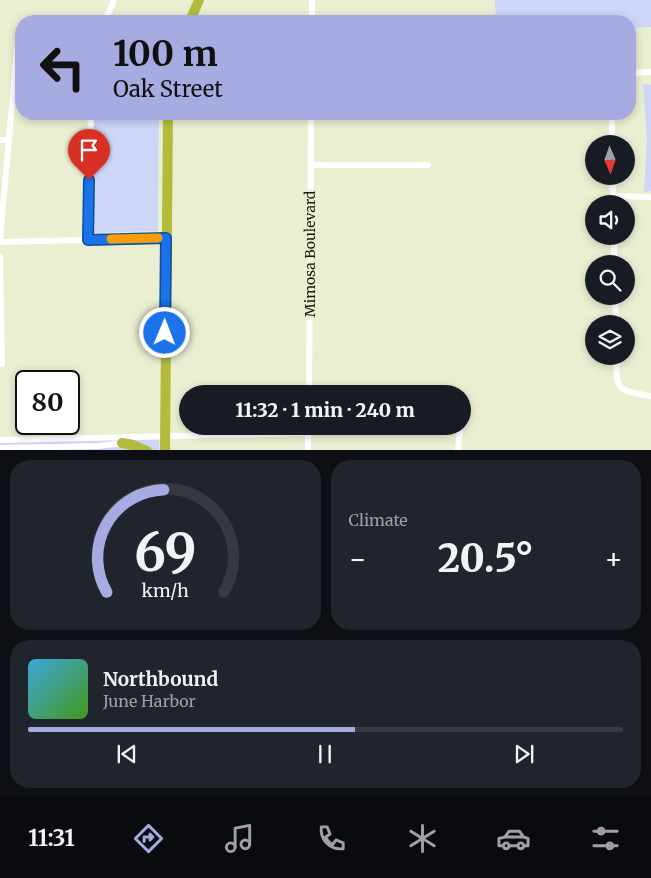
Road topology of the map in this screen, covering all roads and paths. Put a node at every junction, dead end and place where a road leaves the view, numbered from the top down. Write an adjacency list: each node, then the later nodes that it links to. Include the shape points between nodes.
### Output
1 (114, 0): 4 (street)
2 (199, 0): 5 (highway)
3 (312, 0): 6 (street)
4 (108, 15)
5 (193, 15)
6 (312, 15)
7 (651, 72): 9 (street)
8 (15, 73): 16 (street)
9 (636, 73)
10 (91, 120): 23 (street)
11 (168, 120): 21 (highway)
12 (311, 120): 17 (street, Mimosa Boulevard)
13 (612, 120): 14 (street)
14 (612, 135)
15 (0, 140): 16 (street)
16 (8, 140): 22 (street)
17 (310, 165): 18 (street); 27 (street, Mimosa Boulevard)
18 (428, 165)
19 (635, 197): 20 (street)
20 (651, 197)
21 (166, 238): 23 (street); 32 (highway)
22 (0, 240): 23 (street)
23 (88, 240)
24 (0, 257): 25 (street)
25 (2, 364)
26 (616, 365): 28 (street, via 620,388)
27 (309, 385)
28 (651, 396)
29 (189, 435): 32 (street)
30 (308, 435): 39 (street)
31 (459, 435): 40 (street)
32 (165, 436): 33 (street); 38 (highway)
33 (150, 438): 34 (street); 35 (street)
34 (0, 440)
35 (122, 443): 36 (street); 37 (highway)
36 (0, 448)
37 (147, 450)
38 (164, 450)
39 (308, 450)
40 (458, 450)

